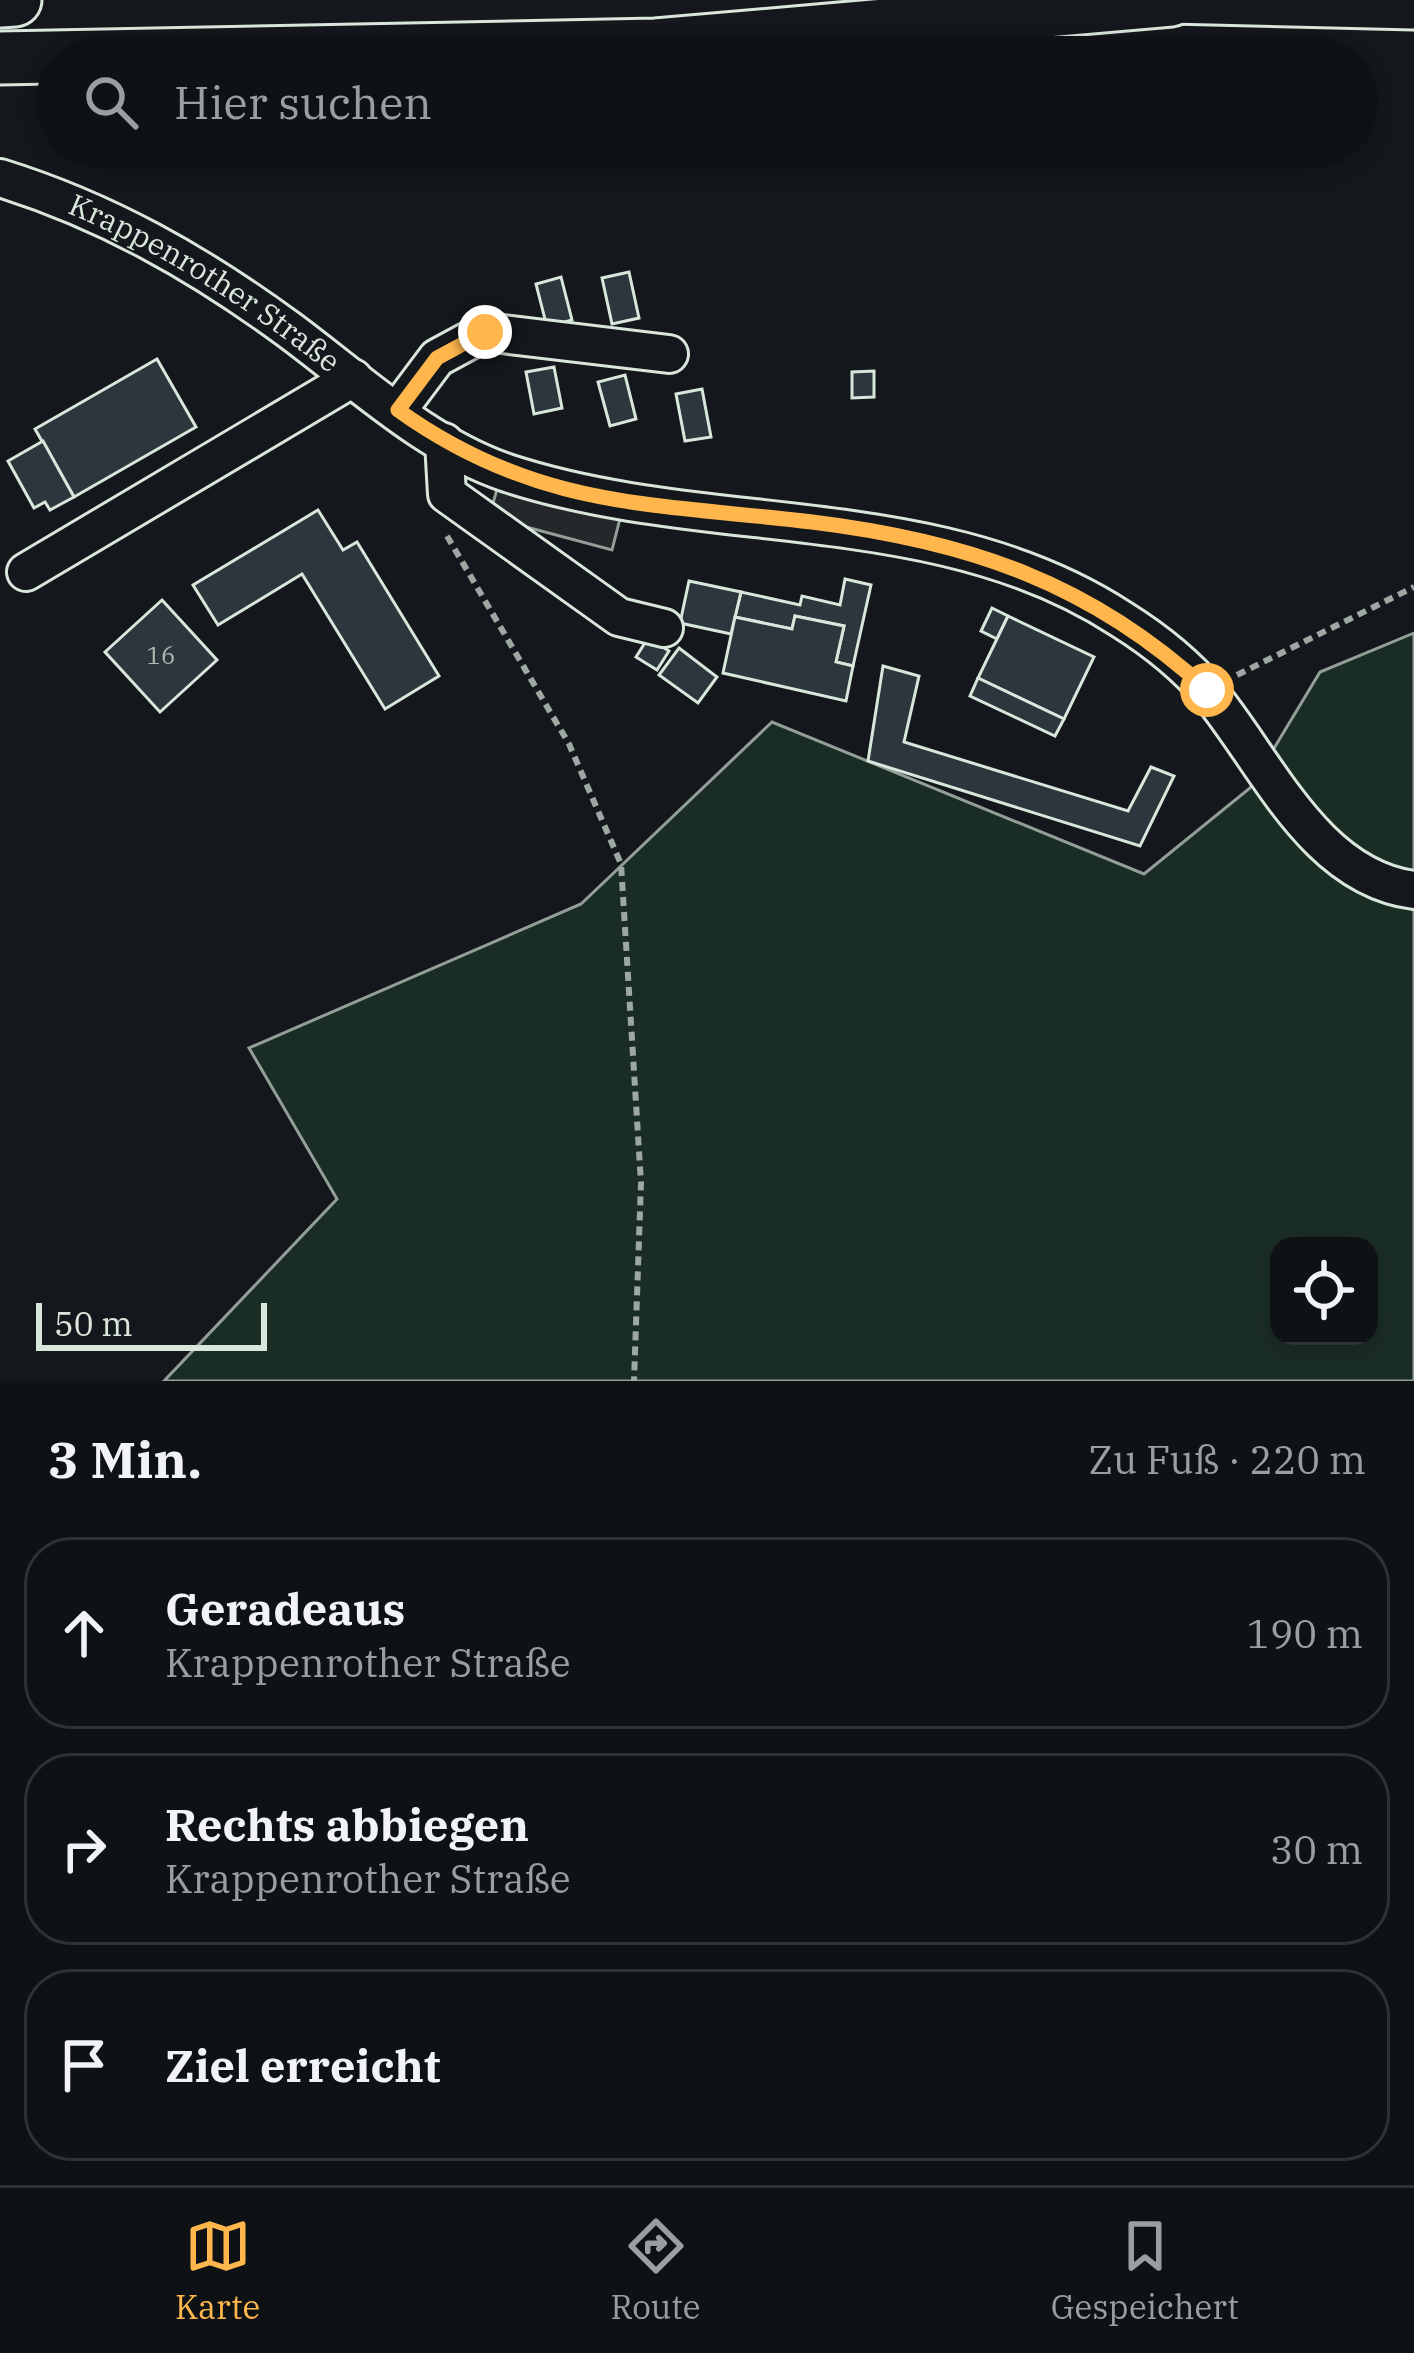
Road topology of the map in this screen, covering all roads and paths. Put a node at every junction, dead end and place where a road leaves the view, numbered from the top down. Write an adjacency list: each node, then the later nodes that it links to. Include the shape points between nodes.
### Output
1 (15, 0): 3 (highway)
2 (1161, 0): 4 (highway)
3 (0, 1)
4 (1172, 1): 5 (main road); 6 (highway)
5 (1414, 6)
6 (762, 36)
7 (36, 57): 8 (highway)
8 (0, 58)
9 (0, 178): 11 (street, Krappenrother Straße, via 148,236)
10 (669, 354): 12 (street, via 485,332 437,358)
11 (353, 378): 12 (street, Krappenrother Straße); 15 (street)
12 (398, 410): 13 (street, Krappenrother Straße)
13 (444, 442): 17 (street, via 447,494 619,616); 18 (street, Krappenrother Straße, via 502,472 578,494 815,522 1019,568 1123,620)
14 (440, 521): 20 (path, via 569,744 621,864 641,1183)
15 (26, 572)
16 (1414, 587): 18 (path)
17 (664, 628)
18 (1207, 690): 19 (street, Krappenrother Straße, via 1315,836 1369,880)
19 (1414, 890)
20 (634, 1381)

